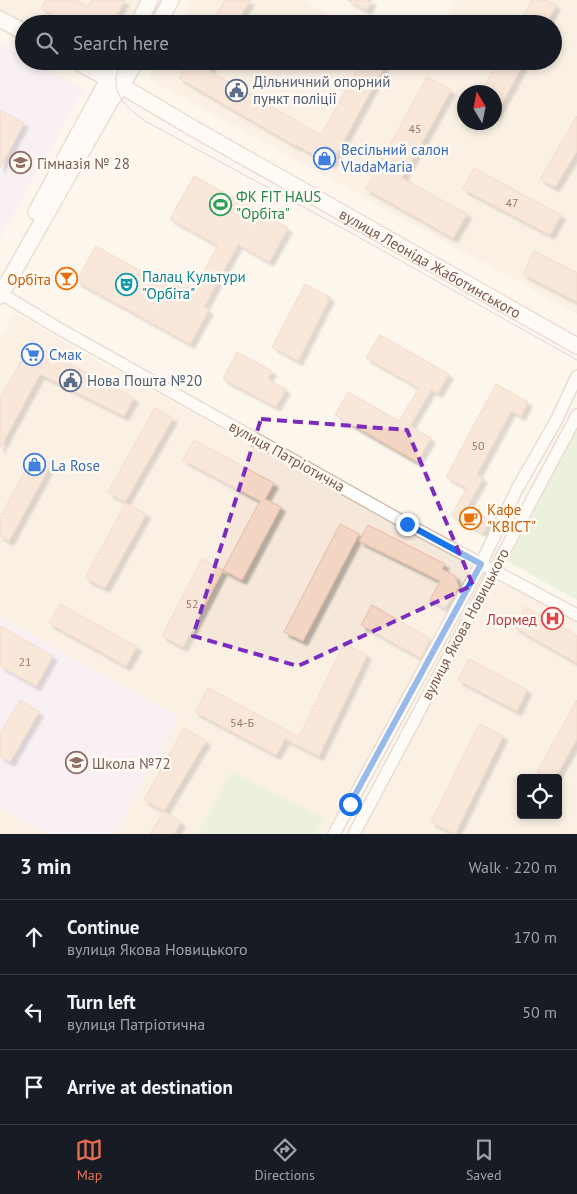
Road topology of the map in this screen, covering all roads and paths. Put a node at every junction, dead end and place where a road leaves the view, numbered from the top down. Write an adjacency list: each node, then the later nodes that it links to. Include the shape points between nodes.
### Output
1 (150, 0): 3 (street)
2 (171, 0): 4 (street)
3 (142, 15)
4 (163, 15)
5 (0, 19): 6 (street)
6 (15, 27)
7 (93, 70): 10 (street, вулиця Леоніда Жаботинського)
8 (117, 70): 10 (street)
9 (127, 70): 10 (street)
10 (115, 82): 11 (street); 12 (street, вулиця Леоніда Жаботинського)
11 (0, 290): 15 (street, вулиця Патріотична, via 58,328)
12 (577, 346)
13 (577, 376): 15 (street, вулиця Якова Новицького)
14 (577, 415): 16 (street, вулиця Якова Новицького)
15 (481, 564): 16 (street, вулиця Патріотична); 18 (street, вулиця Якова Новицького)
16 (493, 570): 17 (street, вулиця Патріотична); 19 (street, вулиця Якова Новицького)
17 (577, 615)
18 (334, 834)
19 (354, 834)

